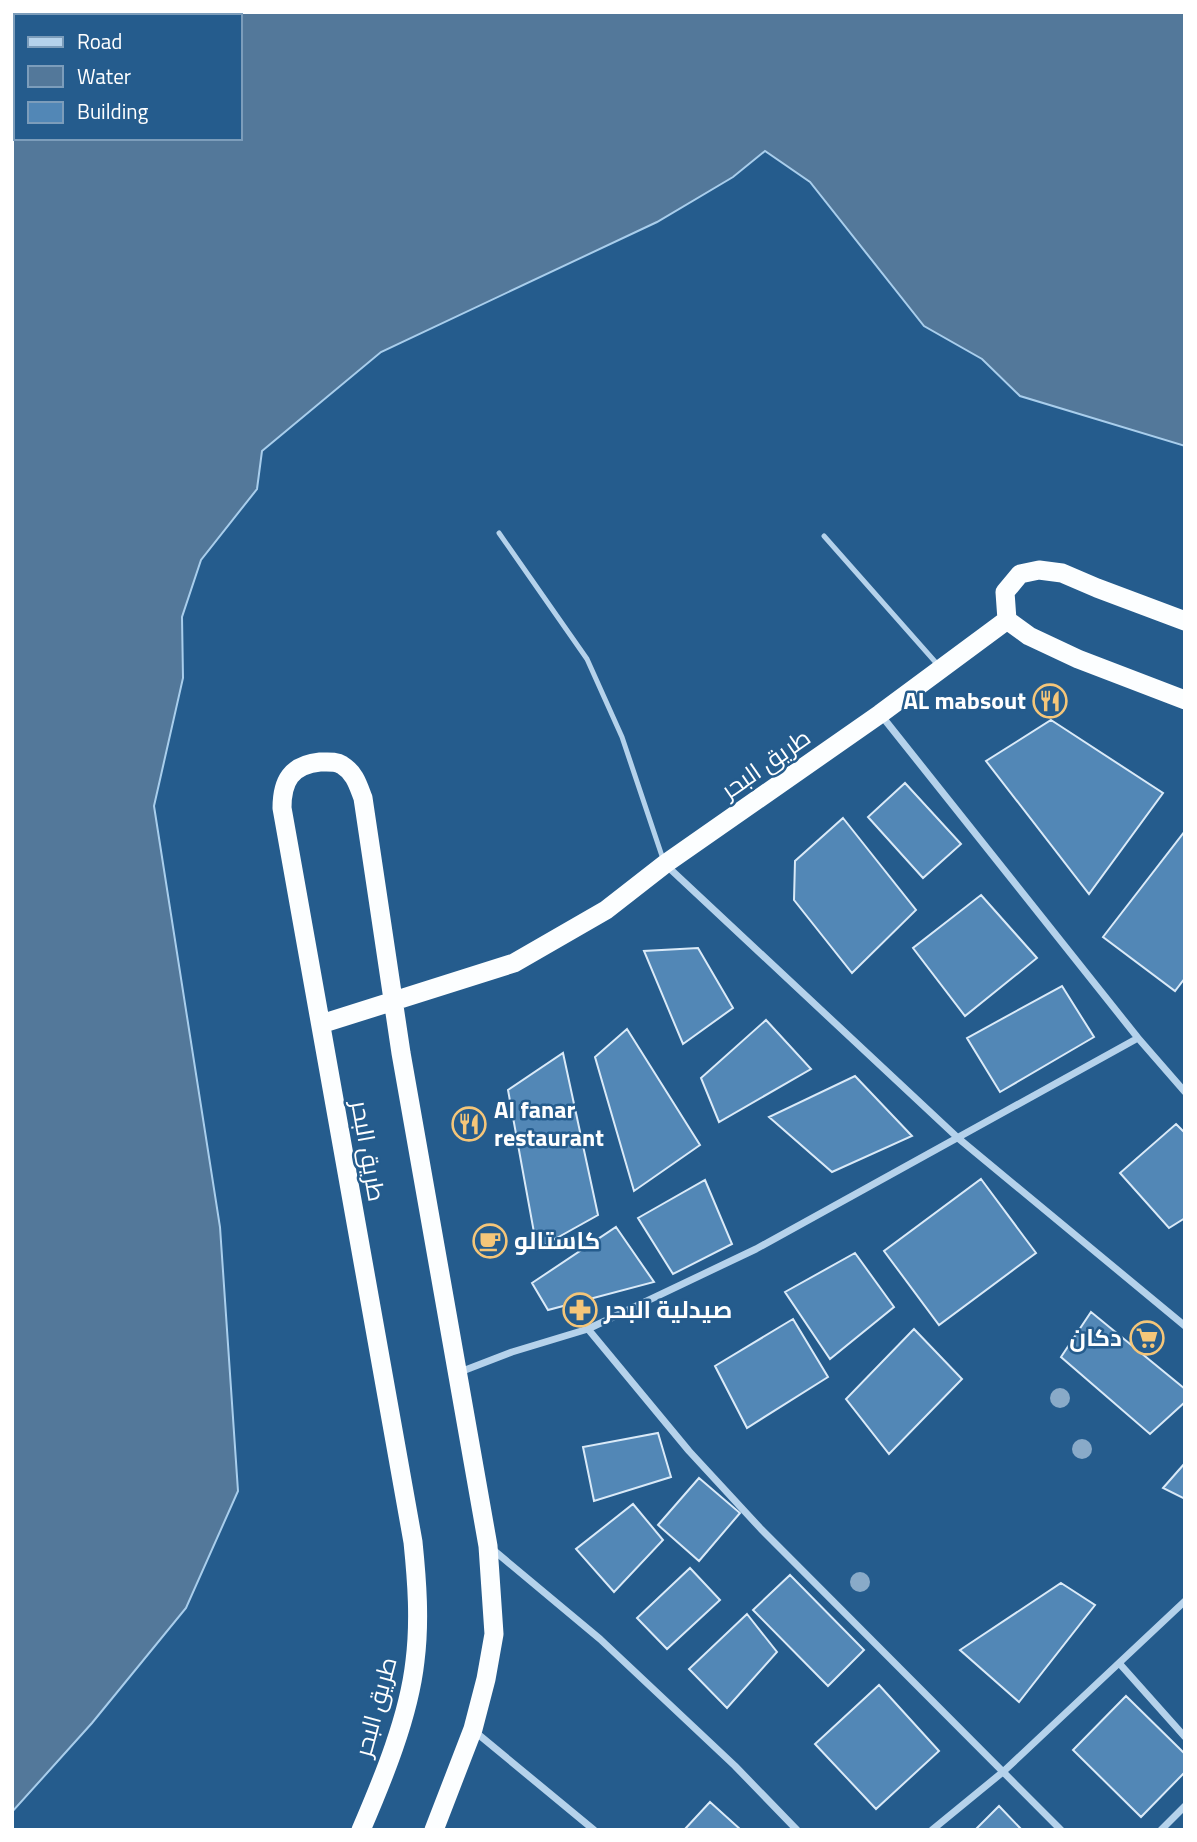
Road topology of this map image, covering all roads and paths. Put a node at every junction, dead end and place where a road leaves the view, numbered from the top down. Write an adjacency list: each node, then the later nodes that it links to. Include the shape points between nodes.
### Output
1 (499, 533): 8 (lane, via 587,659 622,737)
2 (824, 536): 5 (lane)
3 (1007, 620): 4 (highway, via 1005,592 1020,574 1038,570 1062,573); 5 (highway, طريق البحر); 6 (highway, via 1078,659)
4 (1185, 621)
5 (941, 669): 7 (highway, طريق البحر)
6 (1185, 700)
7 (880, 714): 8 (highway, طريق البحر); 11 (street)
8 (665, 864): 9 (highway, طريق البحر, via 606,910 514,963); 13 (street)
9 (393, 1003): 10 (highway); 10 (highway, طريق البحر, via 363,798 354,775 340,764 314,763 294,771 282,789 282,808); 16 (highway, طريق البحر)
10 (321, 1024): 24 (highway, طريق البحر, via 413,1542 418,1595 415,1662 400,1726)
11 (1138, 1038): 12 (street); 13 (street)
12 (1185, 1092)
13 (958, 1138): 14 (street); 15 (street, via 756,1249)
14 (1185, 1326)
15 (588, 1329): 16 (street); 22 (street, via 761,1529)
16 (456, 1374): 17 (highway, طريق البحر)
17 (488, 1546): 20 (highway, طريق البحر, via 494,1634); 27 (street, via 600,1639)
18 (1185, 1601): 19 (street)
19 (1119, 1663): 21 (street); 22 (street)
20 (473, 1729): 25 (highway, طريق البحر); 26 (street)
21 (1185, 1737)
22 (1004, 1772): 28 (street); 29 (street)
23 (1185, 1806): 30 (street)
24 (361, 1830)
25 (434, 1830)
26 (594, 1830)
27 (797, 1830)
28 (932, 1830)
29 (1061, 1830)
30 (1161, 1830)

